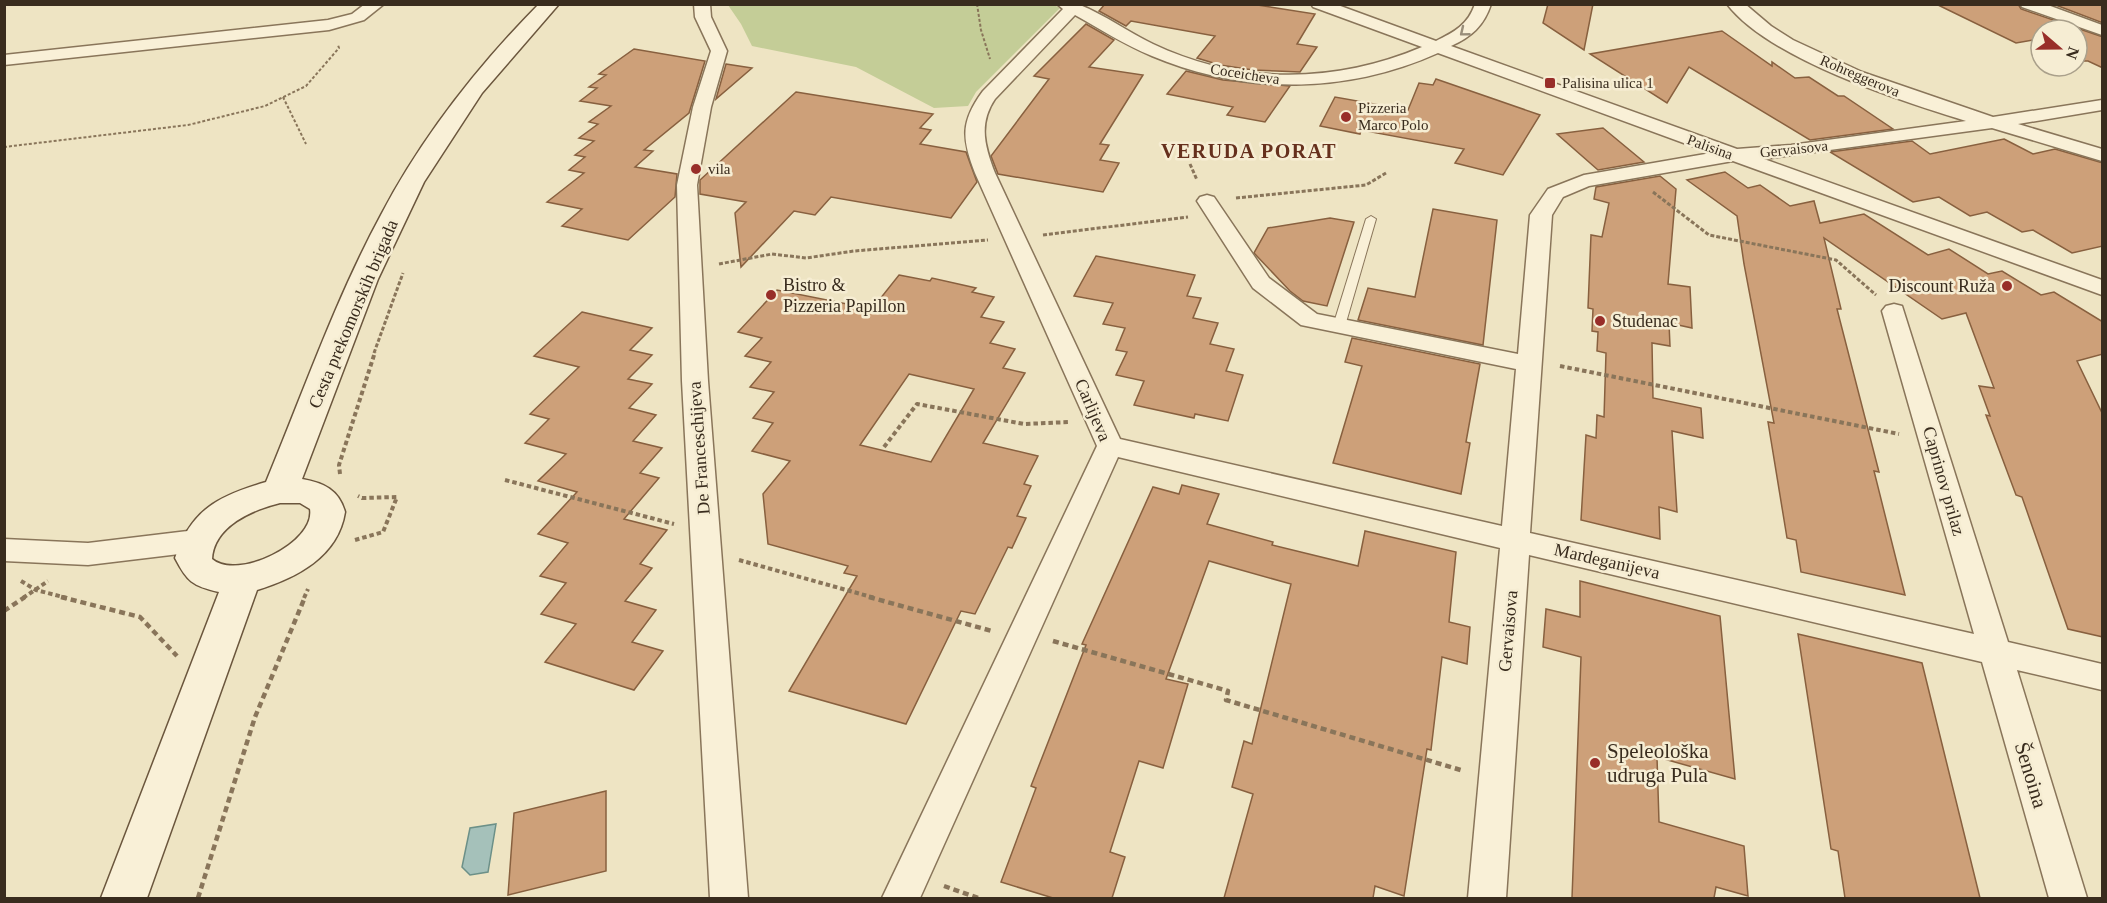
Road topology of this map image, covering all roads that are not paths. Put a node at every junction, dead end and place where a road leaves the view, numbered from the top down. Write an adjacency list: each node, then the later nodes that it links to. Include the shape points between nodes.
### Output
1 (376, 4): 11 (street, via 357,17 329,25)
2 (550, 4): 23 (main road, Cesta prekomorskih brigada, via 486,73 410,186 377,249)
3 (702, 4): 31 (street, De Franceschijeva, via 703,17 719,51 702,107 687,185 695,381)
4 (1319, 4): 10 (street, Palisina)
5 (1483, 4): 10 (street, Coceicheva, one-way to 10, via 1465,34)
6 (1735, 4): 13 (street, Rohreggerova, via 1783,41 1842,70 1938,107)
7 (2028, 4): 9 (street)
8 (1069, 6): 10 (street, Coceicheva, via 1135,42 1184,62 1282,80 1353,76 1407,62); 22 (street, Carlijeva, via 980,106 973,134 985,173)
9 (2103, 30)
10 (1434, 48): 14 (street, Palisina)
11 (4, 60)
12 (2103, 105): 13 (street, Gervaisova)
13 (1997, 122): 14 (street, Gervaisova, via 1791,151); 15 (street)
14 (1732, 155): 18 (street, Palisina); 21 (street, Gervaisova, via 1568,186 1555,193 1541,215)
15 (2103, 155)
16 (1211, 207): 20 (street, via 1261,283 1309,320)
17 (1371, 219): 20 (lane)
18 (2103, 288)
19 (1894, 311): 28 (street, Caprinov prilaz)
20 (1339, 326): 21 (street)
21 (1529, 362): 24 (street, Gervaisova)
22 (1105, 434): 24 (street, Mardeganijeva); 32 (street, Carlijeva, via 1022,636)
23 (280, 491): 25 (main road, via 230,508 209,524); 27 (main road, via 303,491 320,497 328,509 327,525 315,543 296,559 270,572)
24 (1516, 540): 28 (street, Mardeganijeva); 33 (street, Gervaisova)
25 (196, 541): 26 (street); 27 (main road, via 193,558 200,571 218,579)
26 (8, 563)
27 (242, 579): 30 (main road)
28 (1995, 651): 29 (street, Mardeganijeva); 34 (street, Šenoina)
29 (2103, 677)
30 (124, 898)
31 (729, 898)
32 (901, 898)
33 (1487, 898)
34 (2068, 898)

